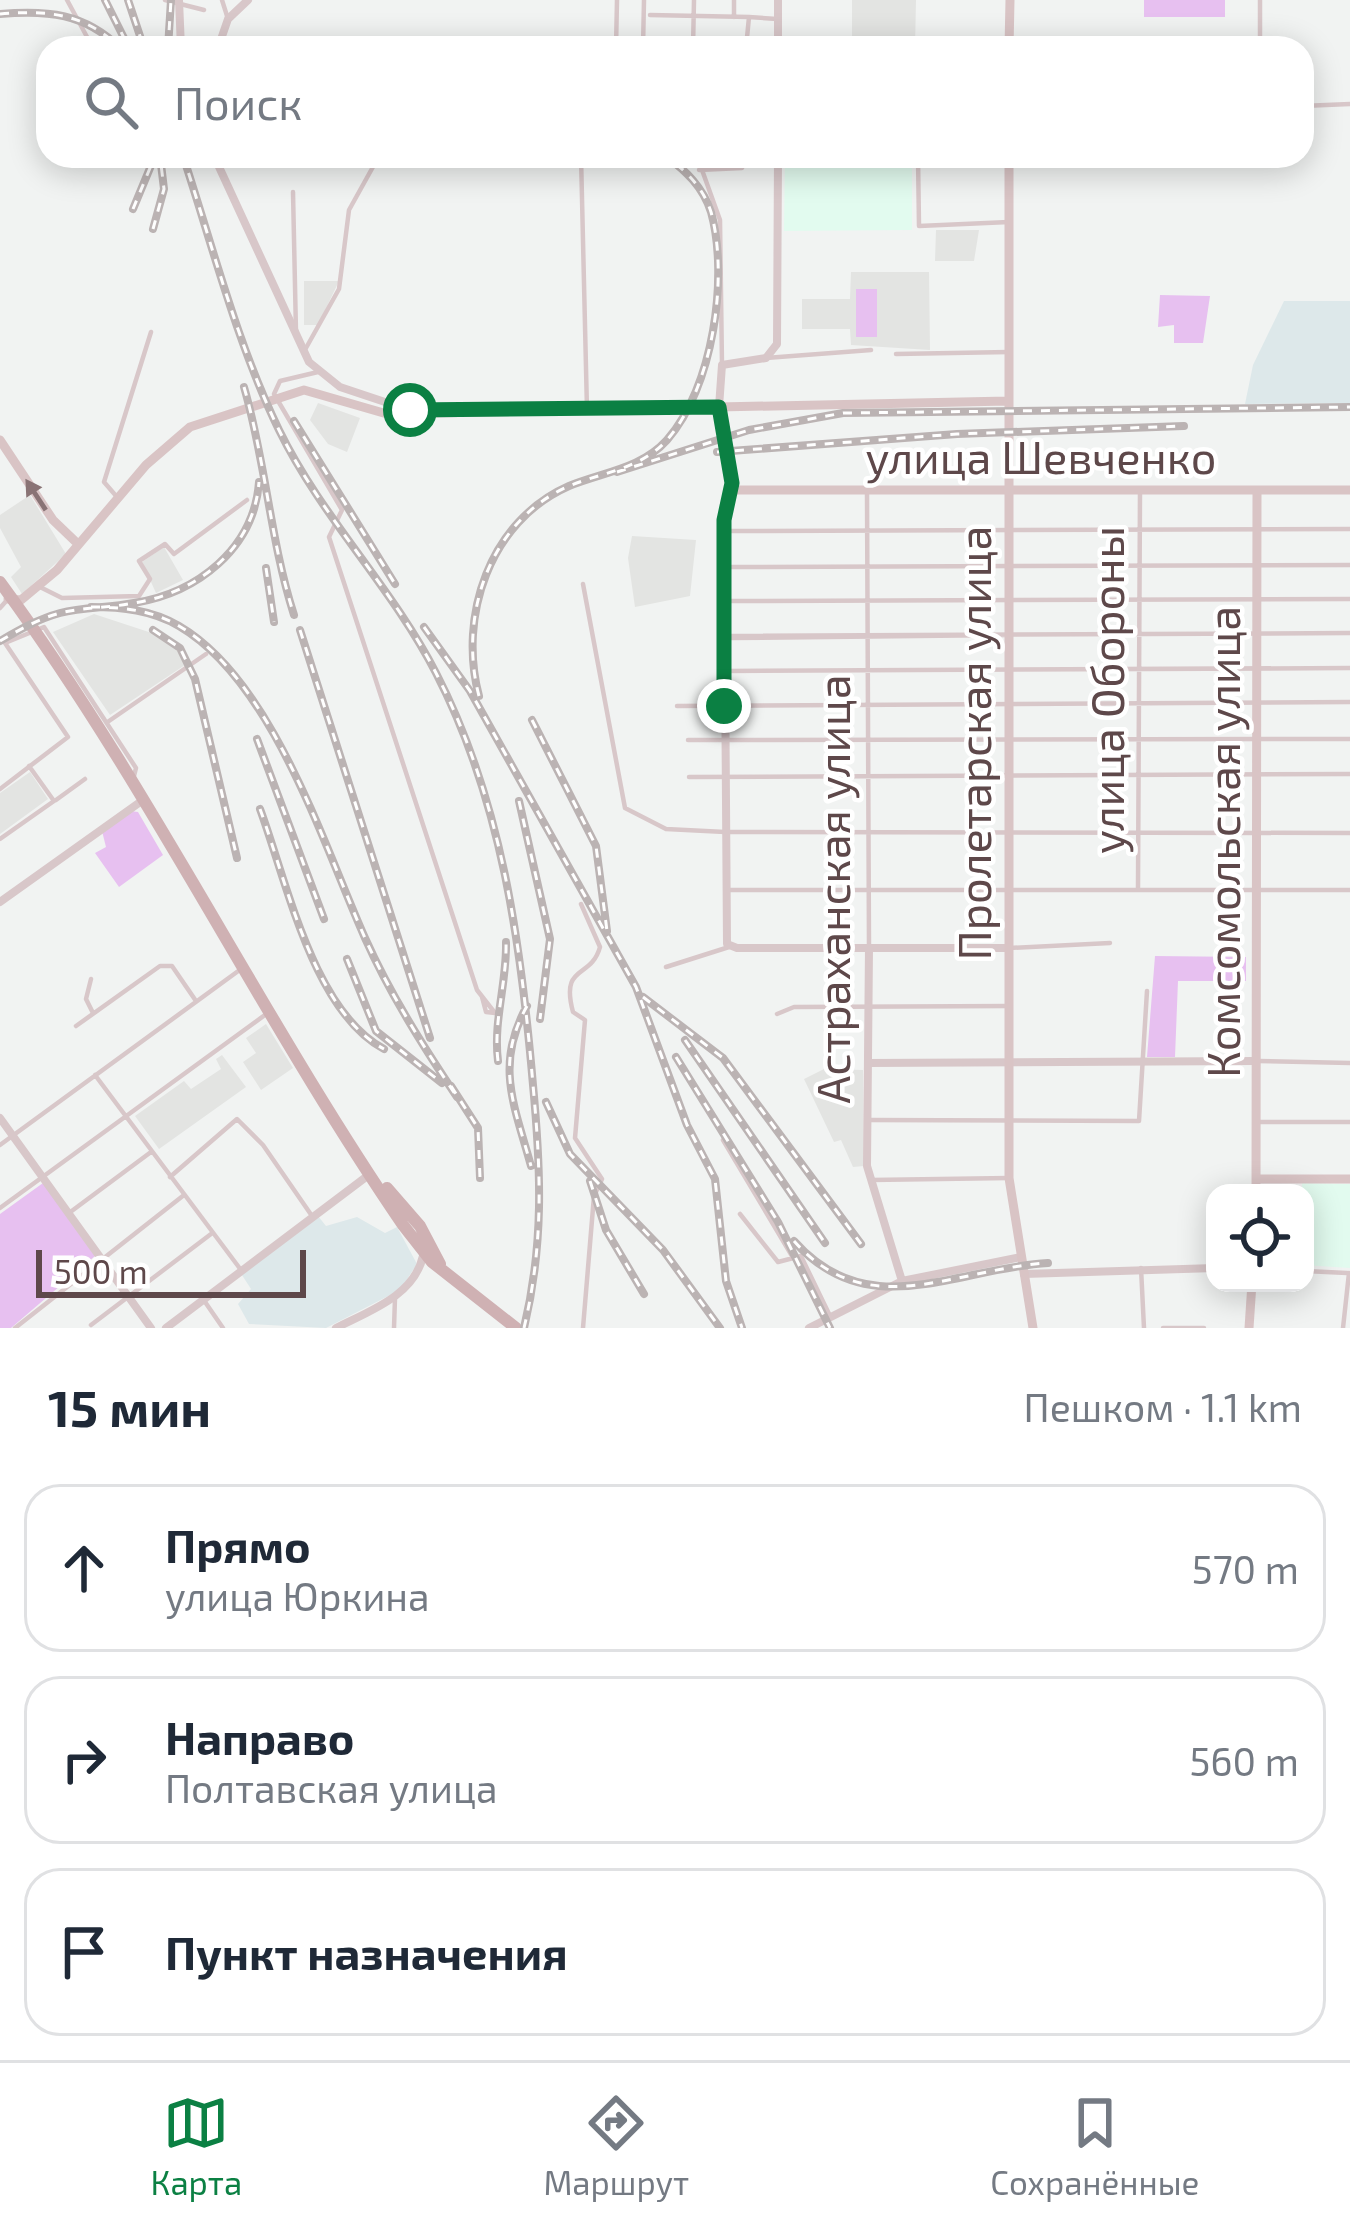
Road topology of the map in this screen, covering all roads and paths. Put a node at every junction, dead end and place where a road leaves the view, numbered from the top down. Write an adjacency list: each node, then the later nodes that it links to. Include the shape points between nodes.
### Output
1 (67, 0): 20 (street)
2 (165, 0): 12 (street)
3 (222, 0): 18 (street)
4 (248, 0): 18 (street)
5 (617, 0): 23 (street)
6 (644, 0): 24 (street)
7 (694, 0): 15 (street)
8 (734, 0): 16 (street)
9 (778, 0): 19 (street)
10 (1010, 0): 28 (main road)
11 (1260, 0): 29 (street)
12 (179, 2): 13 (street); 21 (street)
13 (204, 10)
14 (650, 15): 15 (street)
15 (692, 15): 16 (street); 25 (street)
16 (734, 17): 17 (street)
17 (748, 17): 19 (street); 26 (street)
18 (229, 19): 22 (street)
19 (778, 20): 27 (street)
20 (86, 36)
21 (180, 36)
22 (223, 36)
23 (616, 36)
24 (643, 36)
25 (693, 36)
26 (747, 36)
27 (778, 36)
28 (1010, 36)
29 (1260, 36)
30 (1350, 104): 31 (street)
31 (1314, 106)
32 (219, 168): 43 (street)
33 (372, 168): 45 (street, via 349,210 339,289)
34 (581, 168): 54 (street)
35 (718, 168): 39 (street)
36 (778, 168): 48 (street, via 777,344)
37 (917, 168): 41 (street, via 919,226)
38 (1009, 168): 41 (main road, Пролетарская улица)
39 (699, 170): 49 (street, via 720,220)
40 (293, 192): 43 (street)
41 (1010, 222): 46 (main road, Пролетарская улица)
42 (151, 332): 62 (street, via 104,482)
43 (295, 338): 45 (street)
44 (871, 350): 48 (street)
45 (303, 352): 50 (street)
46 (1009, 352): 47 (street); 51 (main road, Пролетарская улица)
47 (896, 354)
48 (766, 358): 49 (street)
49 (722, 365): 53 (street)
50 (318, 372): 52 (street); 151 (street, via 285,379 274,394 342,510 329,537)
51 (1008, 401): 53 (main road); 59 (main road, Пролетарская улица)
52 (377, 406): 54 (main road, via 420,413); 62 (main road, via 319,391 239,409 181,432)
53 (719, 407): 54 (main road); 56 (main road)
54 (587, 410)
55 (0, 440): 70 (main road, one-way to 55)
56 (733, 490): 61 (main road, улица Шевченко); 69 (street)
57 (1257, 490): 58 (main road, улица Шевченко); 60 (main road, улица Шевченко); 66 (main road, Комсомольская улица)
58 (1350, 490)
59 (1007, 491): 60 (main road, улица Шевченко); 61 (main road, улица Шевченко); 65 (main road, Пролетарская улица)
60 (1140, 491): 64 (street, улица Обороны)
61 (867, 492): 68 (street, Астраханская улица)
62 (117, 497): 70 (main road)
63 (247, 500): 79 (street, via 174,554 165,544 139,561 150,579 139,596 62,598)
64 (1138, 528): 65 (street); 66 (street); 72 (street, улица Обороны)
65 (1006, 529): 68 (street); 71 (main road, Пролетарская улица)
66 (1257, 529): 67 (street); 73 (main road, Комсомольская улица)
67 (1350, 529)
68 (867, 530): 69 (street); 75 (street, Астраханская улица)
69 (724, 531): 76 (street)
70 (78, 544): 79 (main road)
71 (1007, 565): 72 (street); 75 (street); 82 (main road, Пролетарская улица)
72 (1138, 565): 73 (street); 83 (street, улица Обороны)
73 (1257, 565): 74 (street); 80 (main road, Комсомольская улица)
74 (1350, 565)
75 (866, 566): 76 (street); 85 (street, Астраханская улица)
76 (724, 567): 86 (street)
77 (0, 582): 124 (main road)
78 (583, 584): 132 (street, via 625,808 666,830)
79 (40, 587): 81 (main road, via 20,600)
80 (1257, 598): 83 (street); 84 (street); 87 (main road, Комсомольская улица)
81 (3, 599)
82 (1007, 599): 83 (street); 85 (street); 89 (main road, Пролетарская улица)
83 (1138, 599): 90 (street, улица Обороны)
84 (1350, 599)
85 (866, 600): 86 (street); 91 (street, Астраханская улица)
86 (724, 601): 92 (street)
87 (1256, 633): 88 (street); 90 (street); 94 (main road, Комсомольская улица)
88 (1350, 633)
89 (1008, 634): 90 (street); 91 (street); 98 (main road, Пролетарская улица)
90 (1138, 634): 96 (street, улица Обороны)
91 (866, 635): 92 (street); 97 (street, Астраханская улица)
92 (724, 637): 99 (street)
93 (206, 654): 107 (street)
94 (1256, 668): 95 (street); 96 (street); 102 (main road, Комсомольская улица)
95 (1350, 668)
96 (1138, 669): 98 (street); 101 (street, улица Обороны)
97 (867, 670): 98 (street); 99 (street); 104 (street, Астраханская улица)
98 (1008, 670): 103 (main road, Пролетарская улица)
99 (724, 671): 106 (street)
100 (1350, 702): 102 (street)
101 (1139, 703): 102 (street); 103 (street); 111 (street, улица Обороны)
102 (1256, 703): 108 (main road, Комсомольская улица)
103 (1008, 704): 104 (street); 110 (main road, Пролетарская улица)
104 (867, 705): 106 (street); 109 (street, Астраханская улица)
105 (677, 706): 106 (street)
106 (724, 706): 114 (street)
107 (109, 721): 115 (street, via 44,627 28,629 5,643 68,737); 124 (street, via 136,768)
108 (1256, 738): 111 (street); 112 (street); 116 (main road, Комсомольская улица)
109 (868, 739): 110 (street); 114 (street); 121 (street, Астраханская улица)
110 (1008, 739): 111 (street); 119 (main road, Пролетарская улица)
111 (1139, 739): 117 (street, улица Обороны)
112 (1350, 739)
113 (688, 740): 114 (street)
114 (725, 740): 120 (street)
115 (28, 766): 125 (street); 127 (street)
116 (1256, 773): 117 (street); 118 (street); 131 (main road, Комсомольская улица)
117 (1138, 774): 119 (street); 130 (street, улица Обороны)
118 (1350, 774)
119 (1008, 775): 121 (street); 129 (main road, Пролетарская улица)
120 (725, 776): 121 (street); 122 (street); 132 (street)
121 (868, 776): 128 (street, Астраханская улица)
122 (689, 777)
123 (85, 779): 127 (street)
124 (132, 781): 126 (main road)
125 (0, 789)
126 (142, 800): 141 (street); 148 (main road)
127 (54, 801): 134 (street)
128 (867, 831): 129 (street); 132 (street); 137 (street, Астраханская улица)
129 (1009, 831): 130 (street); 138 (main road, Пролетарская улица)
130 (1138, 831): 131 (street); 135 (street, улица Обороны)
131 (1256, 831): 133 (street); 139 (main road, Комсомольская улица)
132 (725, 832): 136 (street)
133 (1350, 833)
134 (0, 839)
135 (1138, 889): 138 (street); 139 (street)
136 (725, 890): 137 (street); 144 (street)
137 (868, 890): 138 (street); 145 (street, Астраханская улица)
138 (1009, 890): 146 (main road, Пролетарская улица)
139 (1256, 890): 140 (street); 160 (main road, Комсомольская улица)
140 (1350, 890)
141 (0, 902)
142 (581, 904): 216 (street, via 600,947 569,987 572,1008 585,1020 575,1138 602,1179)
143 (1109, 943): 146 (street)
144 (729, 947): 145 (street); 147 (street)
145 (869, 948): 146 (street); 153 (street, Астраханская улица)
146 (1009, 948): 154 (main road, Пролетарская улица)
147 (666, 967)
148 (241, 969): 152 (street); 155 (main road)
149 (91, 979): 156 (street, via 86,999)
150 (1148, 991): 159 (street)
151 (482, 997)
152 (196, 1001): 156 (street, via 166,964); 164 (street)
153 (869, 1006): 154 (street); 157 (street); 161 (street, Астраханская улица)
154 (1010, 1006): 162 (main road, Пролетарская улица)
155 (269, 1012): 165 (street); 175 (main road)
156 (94, 1013): 158 (street)
157 (777, 1014)
158 (76, 1026)
159 (1141, 1061): 160 (street); 162 (street); 168 (street, via 1139,1121)
160 (1258, 1061): 163 (street); 169 (main road, Комсомольская улица)
161 (868, 1063): 162 (street); 167 (street, Астраханская улица)
162 (1010, 1063): 168 (main road, Пролетарская улица)
163 (1350, 1063)
164 (95, 1076): 165 (street); 171 (street)
165 (124, 1115): 174 (street); 176 (street)
166 (0, 1118): 171 (street)
167 (867, 1120): 168 (street); 181 (street, Астраханская улица)
168 (1010, 1122): 178 (main road, Пролетарская улица)
169 (1258, 1122): 170 (street); 179 (main road, Комсомольская улица)
170 (1350, 1122)
171 (13, 1136): 173 (street); 176 (street)
172 (723, 1140): 191 (street)
173 (0, 1145)
174 (152, 1152): 177 (street); 185 (street)
175 (371, 1173): 187 (street); 188 (main road)
176 (42, 1177): 184 (street); 185 (street)
177 (170, 1177): 183 (street); 187 (street, via 237,1119)
178 (1009, 1178): 181 (street); 192 (main road, Пролетарская улица)
179 (1257, 1178): 180 (main road); 182 (main road, Комсомольская улица)
180 (1350, 1179)
181 (869, 1180): 202 (street, Астраханская улица)
182 (1257, 1184)
183 (184, 1195): 189 (street); 193 (street)
184 (0, 1208)
185 (69, 1213): 193 (street)
186 (740, 1214): 191 (street, via 778,1262)
187 (312, 1216): 196 (street)
188 (415, 1230): 190 (main road); 198 (main road)
189 (213, 1233): 196 (street); 204 (street)
190 (423, 1253): 197 (street); 198 (main road)
191 (793, 1256): 207 (street, via 801,1256)
192 (1021, 1257): 201 (main road, Пролетарская улица); 202 (street)
193 (100, 1258): 204 (street); 209 (street)
194 (1141, 1268): 195 (street); 201 (street); 219 (street)
195 (1206, 1268)
196 (241, 1270): 206 (street)
197 (418, 1271): 198 (street); 205 (street)
198 (442, 1271): 215 (main road)
199 (1314, 1271): 200 (street)
200 (1349, 1273): 223 (street)
201 (1024, 1274): 218 (main road, Пролетарская улица)
202 (902, 1281): 207 (street)
203 (1251, 1292): 222 (main road)
204 (128, 1297): 208 (street); 210 (street)
205 (395, 1298): 213 (street); 214 (street)
206 (203, 1299): 211 (street); 212 (street)
207 (831, 1318): 217 (street)
208 (92, 1324)
209 (15, 1328)
210 (151, 1328)
211 (166, 1328)
212 (223, 1328)
213 (336, 1328)
214 (394, 1328)
215 (516, 1328)
216 (583, 1328)
217 (809, 1328)
218 (1033, 1328)
219 (1144, 1328)
220 (1163, 1328): 221 (street)
221 (1204, 1328)
222 (1249, 1328)
223 (1343, 1328)

